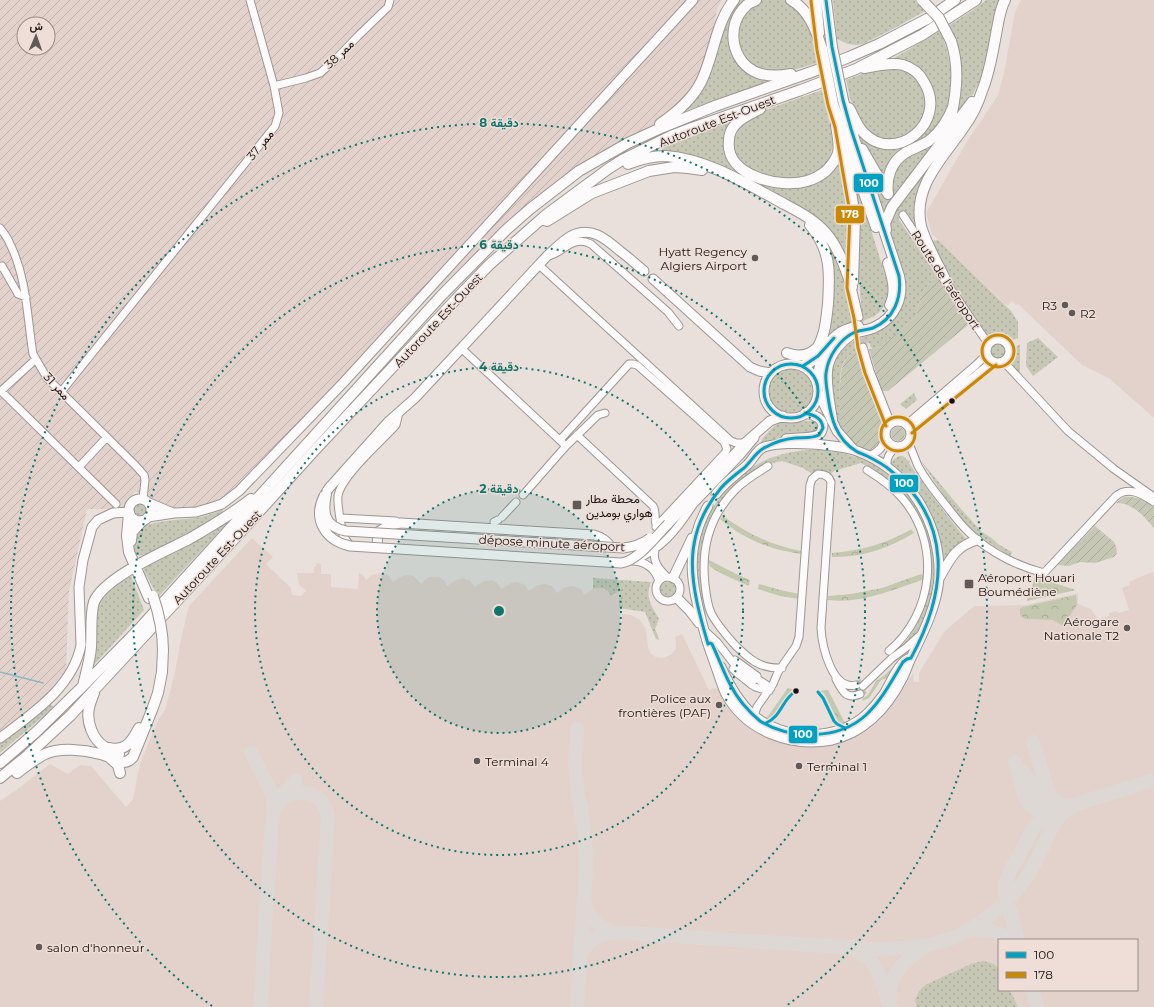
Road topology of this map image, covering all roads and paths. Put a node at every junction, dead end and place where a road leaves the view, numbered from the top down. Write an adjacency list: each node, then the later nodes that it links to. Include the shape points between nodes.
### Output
1 (250, 0): 19 (street, ممر 37)
2 (390, 0): 19 (street, ممر 38, via 388,7 320,73)
3 (693, 0): 94 (main road, via 344,382 239,491 222,504 196,512)
4 (728, 0): 14 (highway)
5 (734, 0): 14 (highway, via 725,13)
6 (756, 0): 17 (highway, via 746,5 734,28 734,46 742,62 753,71 768,76)
7 (791, 0): 15 (highway, via 803,8 815,29)
8 (816, 0): 15 (highway)
9 (826, 0): 21 (highway, bridge)
10 (922, 0): 22 (highway, bridge, via 939,18 951,41 957,68)
11 (955, 0): 17 (highway, Autoroute Est-Ouest, via 929,18 879,44)
12 (976, 0): 16 (highway, Autoroute Est-Ouest, via 922,35)
13 (1005, 0): 18 (highway, via 1000,12)
14 (718, 31): 26 (highway, via 701,83 684,106)
15 (822, 49): 21 (highway, bridge)
16 (856, 69): 20 (highway, Autoroute Est-Ouest); 21 (highway, via 894,64 914,71 925,83 930,94 928,118 911,138 897,143 884,143 872,140 863,132 849,108)
17 (817, 70): 26 (highway, Autoroute Est-Ouest, via 715,106)
18 (986, 82): 25 (highway); 40 (highway, via 965,126 932,171 922,195 921,225)
19 (274, 86): 58 (street, ممر 37, via 279,114 275,126)
20 (801, 90): 21 (highway, via 743,118 735,125 729,138 730,152 736,163 746,171 767,181 785,183 808,181 821,175 838,153); 27 (highway, Autoroute Est-Ouest, via 671,136 622,160)
21 (838, 102): 23 (highway); 24 (highway)
22 (953, 107): 24 (highway, via 935,136 906,153 894,164 888,178 888,194); 25 (highway)
23 (840, 126): 38 (highway); 41 (highway, via 855,213)
24 (850, 129): 32 (highway)
25 (944, 138): 32 (highway, via 892,207 885,223)
26 (628, 143): 82 (highway, Autoroute Est-Ouest, via 579,172 506,230 442,296)
27 (580, 190): 28 (highway, via 634,161 666,156 708,166); 33 (highway, Autoroute Est-Ouest)
28 (761, 192): 29 (highway); 33 (highway, via 694,168 654,170 587,195)
29 (793, 209): 41 (highway, via 802,213 826,233 841,259); 49 (highway, via 815,231 828,260 826,322 824,336)
30 (903, 215): 40 (street, Route de l'aéroport)
31 (0, 228): 42 (street, ممر 31, via 17,258)
32 (886, 236): 38 (highway)
33 (517, 240): 120 (highway, Autoroute Est-Ouest, via 489,265 414,344)
34 (547, 256): 36 (main road); 37 (main road, via 571,236 588,232 605,238); 44 (street, via 576,241 588,242 655,300)
35 (0, 265): 42 (street, via 18,294)
36 (539, 265): 48 (main road); 72 (street, via 731,441)
37 (644, 271)
38 (894, 272): 45 (highway, via 900,281 901,293 892,313 879,325 856,332); 55 (highway, via 893,297 888,309 874,322 841,332 818,356)
39 (653, 279): 56 (main road, via 750,367)
40 (945, 279): 46 (street, Route de l'aéroport)
41 (852, 287): 43 (street)
42 (26, 297): 52 (street, ممر 31, via 33,354)
43 (859, 317)
44 (679, 326)
45 (841, 344): 57 (highway, via 818,368); 63 (highway, via 830,358 827,367)
46 (989, 345): 51 (street); 54 (street, via 998,340 1007,345 1009,353)
47 (863, 347): 64 (street)
48 (461, 348): 59 (main road); 70 (street)
49 (818, 348): 50 (highway, via 804,356); 55 (highway)
50 (788, 353)
51 (988, 354): 53 (street); 66 (street)
52 (36, 359): 58 (street, ممر 31, via 46,378); 79 (street, via 1,390)
53 (993, 361): 54 (street); 66 (street)
54 (1003, 361): 86 (street, via 1070,433)
55 (801, 366): 56 (main road, via 783,365); 57 (main road, via 811,373)
56 (771, 372): 62 (main road, via 765,384 765,398 772,409)
57 (817, 387): 61 (main road, via 815,402); 63 (main road)
58 (61, 392): 69 (street, ممر 31)
59 (398, 413): 83 (main road); 95 (street, via 396,425 342,484 338,496)
60 (605, 413): 67 (street, via 598,415)
61 (806, 413): 62 (main road, via 795,417); 75 (main road, via 818,417 822,422 823,428 818,435 789,439)
62 (783, 416): 65 (main road, via 772,419)
63 (832, 420): 76 (main road, via 840,435)
64 (891, 424): 66 (street, via 897,422); 68 (street)
65 (763, 427): 72 (main road); 91 (street, via 740,456)
66 (908, 427): 71 (street)
67 (577, 435): 73 (street); 98 (street, via 653,506)
68 (886, 436): 74 (street, via 889,442); 77 (street, via 880,449)
69 (107, 437): 79 (street); 87 (street, ممر 31, via 144,475)
70 (560, 440): 73 (street); 98 (street, via 630,364 634,364 724,442 727,449 725,453)
71 (908, 441): 74 (street); 101 (street, via 927,481)
72 (745, 444): 97 (main road)
73 (566, 446): 85 (street)
74 (899, 446): 80 (street, via 890,453)
75 (764, 447): 76 (main road, via 808,444); 84 (main road)
76 (854, 450): 77 (main road)
77 (868, 456): 80 (main road)
78 (768, 466): 116 (street, via 736,489 719,512 709,534 704,554 705,592 715,621 744,654 758,664)
79 (79, 467): 90 (street)
80 (887, 467): 107 (main road, via 915,495 928,517 936,541)
81 (867, 470): 114 (street, via 891,487 907,504 920,527 927,553 927,582 922,604 908,631)
82 (276, 479): 105 (highway, via 208,528); 118 (highway, Autoroute Est-Ouest, via 139,630)
83 (325, 494): 100 (main road, dépose minute aéroport, bridge, via 324,511 332,524 346,530); 102 (main road, dépose minute aéroport, bridge, via 320,506 320,517 322,527 328,535 346,545)
84 (716, 494)
85 (523, 495)
86 (1154, 497)
87 (146, 501): 93 (main road, via 134,500); 94 (main road); 96 (main road, via 151,510)
88 (516, 502): 95 (street, via 496,521 475,527)
89 (1154, 502): 101 (street, via 1134,491 1120,492 1044,573 1010,560)
90 (116, 504)
91 (693, 505): 98 (street, via 671,526); 103 (street, via 673,533)
92 (708, 506): 99 (main road)
93 (129, 513): 96 (main road, via 136,520); 105 (highway, via 127,542 130,557); 123 (main road, via 113,513 98,520 92,527 79,587 81,645 71,672 38,710)
94 (174, 513): 96 (main road)
95 (340, 518): 104 (street, via 346,540 357,547 623,563)
96 (145, 519): 105 (highway, via 134,529 131,537)
97 (668, 524): 100 (main road, dépose minute aéroport, bridge, via 649,539 628,548); 102 (main road, dépose minute aéroport, bridge, via 636,557 624,562)
98 (656, 526)
99 (697, 530): 106 (main road); 111 (main road, via 693,546 692,571 696,603)
100 (378, 532): 102 (main road)
101 (977, 540): 107 (main road, via 962,546 954,553)
102 (377, 547)
103 (655, 550): 104 (street); 106 (street, via 654,556 659,568)
104 (633, 561): 108 (street, via 650,566)
105 (136, 566): 113 (highway, bridge, via 157,606 162,628); 118 (highway, via 106,587 94,603 91,649)
106 (670, 577): 108 (street); 109 (street, via 680,586)
107 (938, 580): 110 (main road)
108 (659, 581): 109 (street, via 655,590 659,598 668,602)
109 (677, 598): 111 (main road)
110 (927, 624): 115 (main road); 116 (street, via 912,644 887,662 861,688 843,683 831,668 821,628 831,482 821,474 813,477 810,485 799,637)
111 (704, 630): 112 (main road); 117 (street, via 738,668)
112 (708, 644): 115 (main road, via 722,686 735,706 764,731 803,742 839,738 872,720 893,694); 121 (main road, via 714,647 735,695)
113 (161, 650): 122 (highway, via 156,688); 127 (highway, via 162,672 155,703)
114 (889, 651)
115 (911, 658): 121 (main road, via 903,662 883,695 868,713 845,728 818,734 794,733 775,728)
116 (782, 668): 119 (street)
117 (756, 681): 119 (street); 119 (street)
118 (82, 687): 126 (highway, Autoroute Est-Ouest)
119 (770, 689): 121 (street, via 757,707)
120 (95, 690): 124 (highway, via 88,716 91,729); 129 (highway, Autoroute Est-Ouest, via 52,734)
121 (754, 716)
122 (144, 724): 124 (highway, via 132,740 121,748 112,749); 127 (highway)
123 (0, 738)
124 (98, 741): 127 (highway, via 106,748 122,755)
125 (102, 754): 127 (highway); 128 (highway, via 118,765); 130 (highway, via 87,751 53,751)
126 (0, 763)
127 (128, 765)
128 (120, 773)
129 (0, 778)
130 (0, 784)

